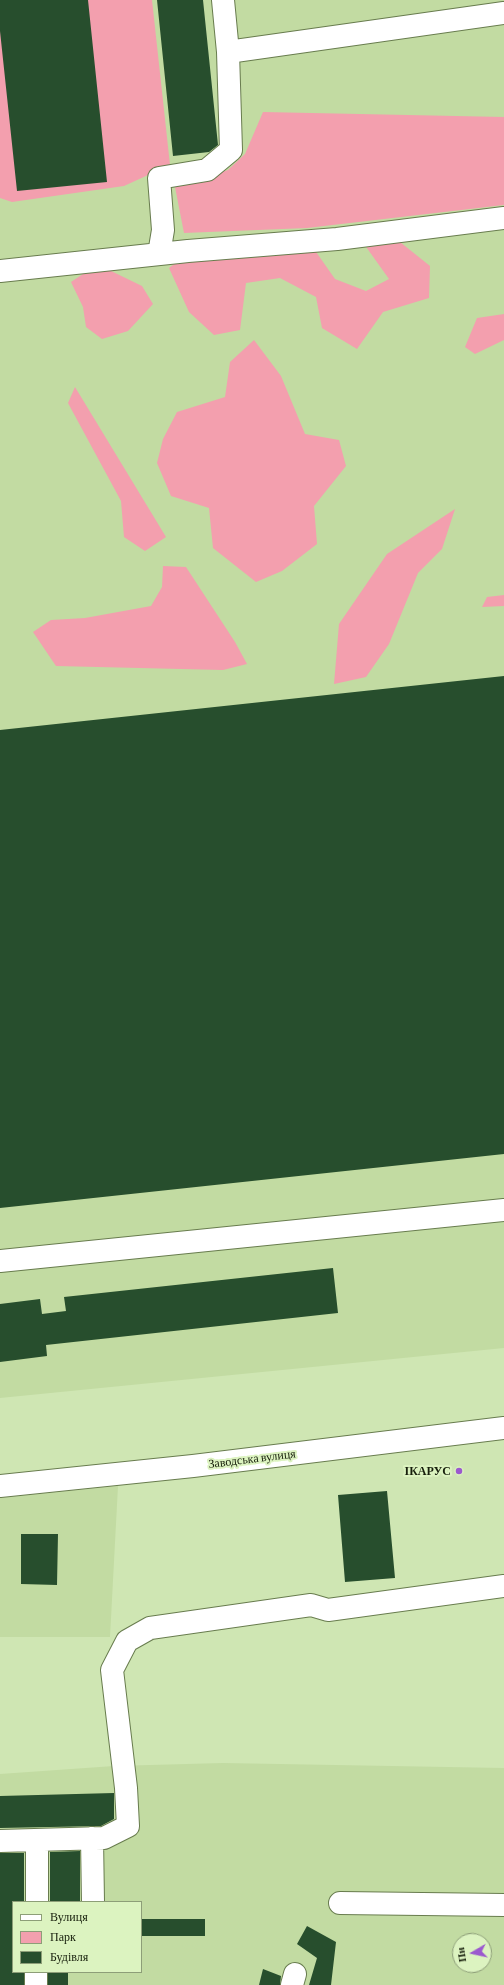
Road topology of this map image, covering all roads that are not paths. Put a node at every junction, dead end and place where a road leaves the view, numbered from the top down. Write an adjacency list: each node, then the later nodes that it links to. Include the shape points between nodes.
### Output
1 (223, 0): 3 (street)
2 (504, 13): 3 (street)
3 (228, 52): 5 (street, via 231,150 207,170 159,178 163,230)
4 (504, 218): 5 (street, via 338,239)
5 (159, 254): 6 (street)
6 (0, 271)
7 (504, 1210): 8 (street)
8 (0, 1260)
9 (504, 1428): 10 (street, Заводська вулиця, via 193,1466)
10 (0, 1486)
11 (504, 1586): 12 (street, via 328,1610 311,1605 150,1628 127,1641 112,1670 128,1826 104,1838)
12 (92, 1838): 13 (street); 16 (street)
13 (37, 1840): 14 (street); 15 (street)
14 (0, 1841)
15 (36, 1901)
16 (93, 1901)
17 (340, 1903): 18 (street)
18 (504, 1905)
19 (36, 1973): 20 (street)
20 (36, 1985)

